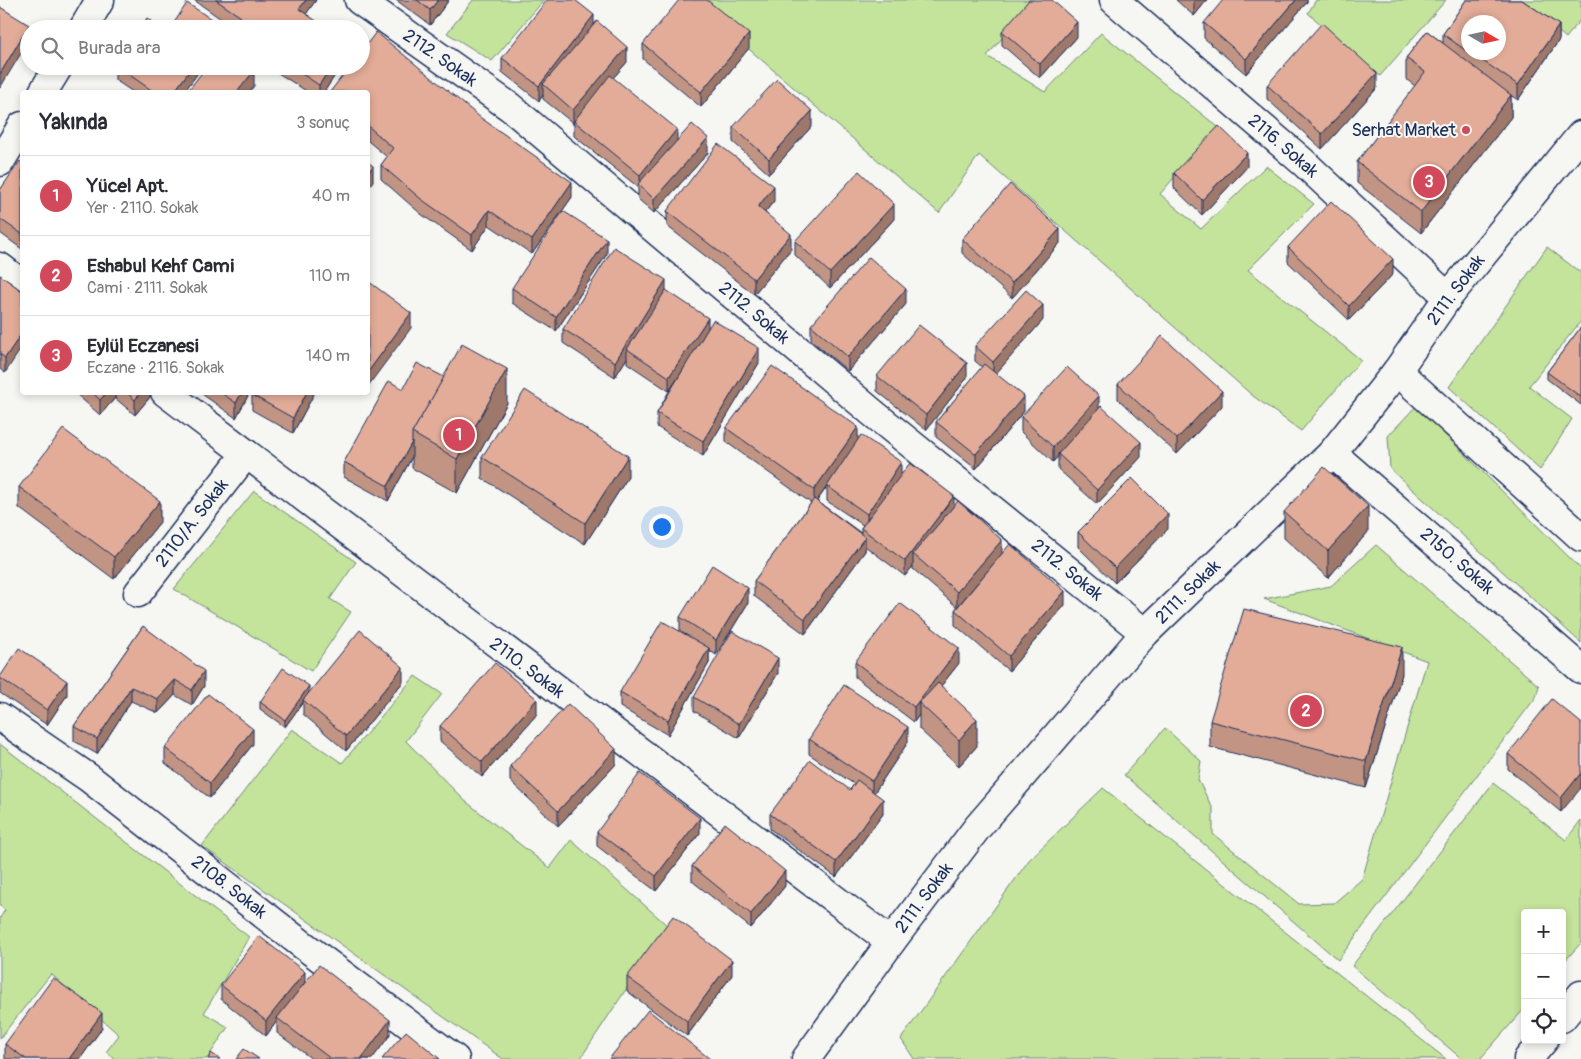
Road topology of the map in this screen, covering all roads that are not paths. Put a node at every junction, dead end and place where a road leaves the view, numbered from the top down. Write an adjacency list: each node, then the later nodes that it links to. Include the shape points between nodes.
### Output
1 (100, 0): 4 (street)
2 (359, 0): 19 (street, 2112. Sokak, via 510,107 874,414)
3 (1114, 0): 12 (street, 2116. Sokak, via 1303,162)
4 (88, 20)
5 (54, 75): 6 (street)
6 (44, 90)
7 (20, 129): 9 (street)
8 (1580, 138): 12 (street, 2111. Sokak)
9 (0, 162)
10 (0, 267): 11 (street)
11 (20, 282)
12 (1448, 298): 13 (street, 2111. Sokak)
13 (1397, 371): 15 (street, 2111. Sokak); 17 (street)
14 (169, 395): 16 (street, 2110. Sokak)
15 (1332, 453): 19 (street, 2111. Sokak); 20 (street, 2150. Sokak)
16 (246, 454): 18 (street, 2110/A. Sokak); 22 (street, 2110. Sokak)
17 (1581, 537)
18 (138, 593)
19 (1145, 633): 22 (street, 2111. Sokak, via 977,828)
20 (1581, 669)
21 (0, 717): 26 (street, 2108. Sokak, via 89,778)
22 (891, 942): 27 (street, 2111. Sokak)
23 (1581, 995): 24 (street)
24 (1566, 1013)
25 (1541, 1044): 28 (street)
26 (455, 1059)
27 (806, 1059)
28 (1528, 1059)

